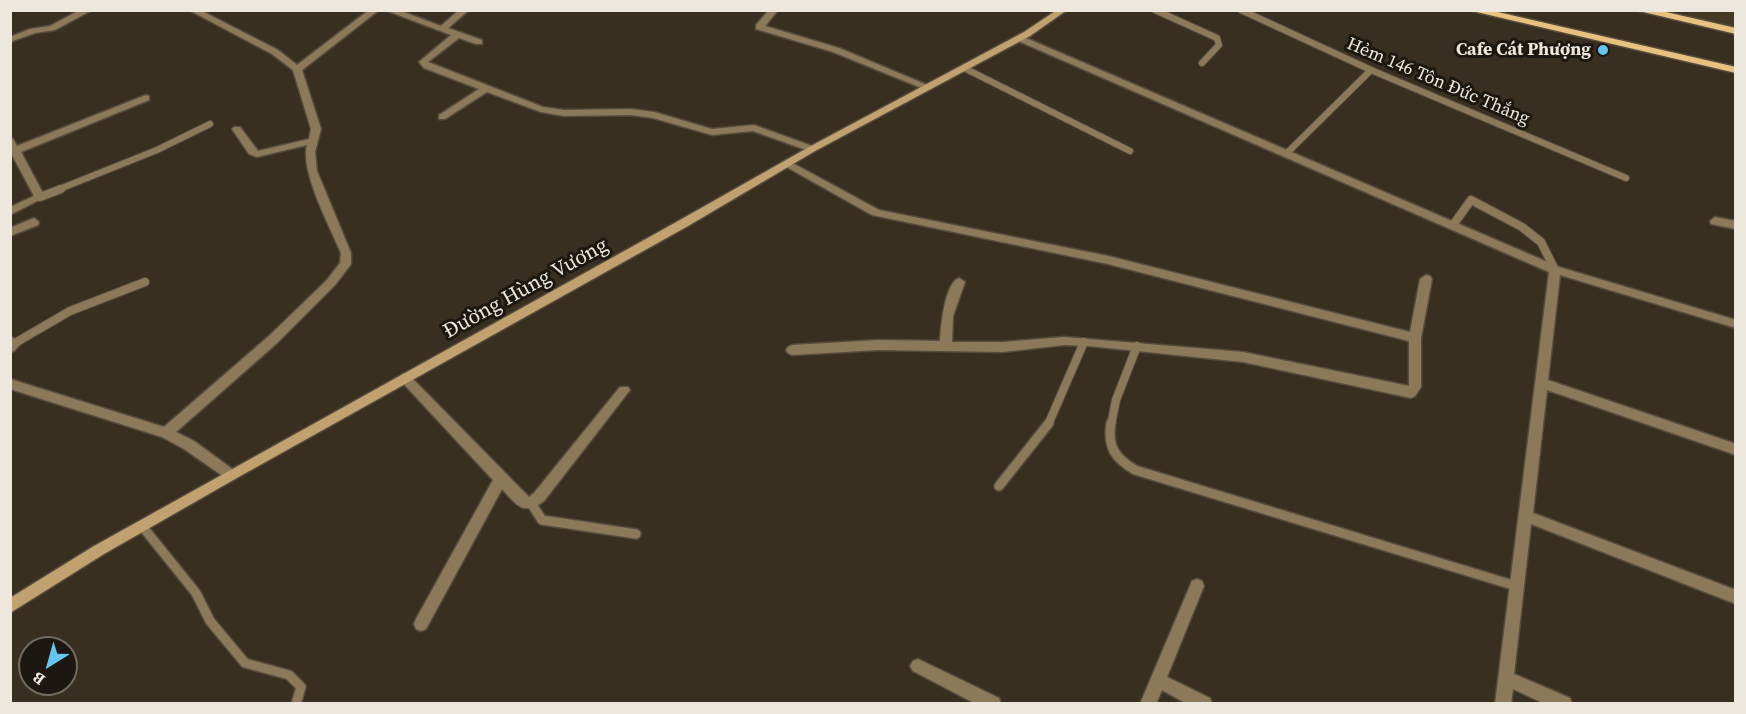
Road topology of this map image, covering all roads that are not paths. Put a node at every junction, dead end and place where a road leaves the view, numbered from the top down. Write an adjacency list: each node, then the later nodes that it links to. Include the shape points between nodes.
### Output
1 (88, 10): 15 (street, via 52,28)
2 (193, 10): 22 (street, via 267,47)
3 (375, 10): 22 (street)
4 (389, 10): 12 (street)
5 (465, 10): 12 (street)
6 (774, 10): 25 (street, via 759,27 836,50)
7 (1062, 10): 17 (street, Đường Hùng Vương)
8 (1155, 10): 20 (lane, via 1217,38 1219,45)
9 (1241, 10): 23 (lane, Hẻm 146 Tôn Đức Thắng)
10 (1473, 10): 24 (main road)
11 (1640, 10): 14 (main road)
12 (443, 28): 16 (street)
13 (10, 30): 15 (street)
14 (1736, 31)
15 (24, 34): 18 (street)
16 (458, 34): 19 (street); 26 (street, via 423,62)
17 (1019, 38): 21 (street, Đường Hùng Vương); 35 (street)
18 (10, 40)
19 (479, 42)
20 (1202, 63)
21 (964, 68): 25 (street, Đường Hùng Vương); 34 (lane)
22 (297, 69): 31 (street, via 316,129)
23 (1371, 70): 35 (lane); 37 (lane, Hẻm 146 Tôn Đức Thắng)
24 (1736, 70)
25 (927, 87): 33 (street, Đường Hùng Vương)
26 (485, 89): 28 (street); 33 (street, via 564,113 642,114 712,132 754,128)
27 (146, 98): 32 (street)
28 (442, 117)
29 (210, 124): 38 (lane)
30 (237, 129): 31 (street, via 257,154)
31 (314, 141): 60 (street, via 310,152 312,171 346,253 343,268 282,333)
32 (13, 145): 38 (street)
33 (812, 149): 36 (street, Đường Hùng Vương)
34 (1130, 152)
35 (1286, 154): 40 (street)
36 (787, 164): 50 (street, via 876,213 1108,260); 56 (street, Đường Hùng Vương)
37 (1626, 178)
38 (40, 197): 39 (street)
39 (10, 212)
40 (1456, 221): 45 (street); 45 (lane, via 1471,200 1522,227 1541,242)
41 (1715, 221): 43 (street)
42 (34, 222): 44 (street)
43 (1736, 225)
44 (11, 229)
45 (1555, 270): 49 (street); 58 (street)
46 (1426, 279): 50 (street)
47 (145, 282): 52 (lane, via 70,310)
48 (959, 282): 53 (street, via 947,316)
49 (1736, 324)
50 (1415, 338): 54 (street, via 1415,387 1411,393 1243,357)
51 (1084, 342): 53 (street); 54 (street); 64 (lane, via 1052,419)
52 (12, 344)
53 (946, 346): 55 (street)
54 (1137, 346): 70 (lane, via 1108,438 1119,461 1146,473)
55 (792, 350)
56 (405, 378): 62 (street, Đường Hùng Vương); 63 (street)
57 (10, 384): 60 (street)
58 (1544, 384): 61 (street); 66 (street)
59 (624, 390): 65 (street)
60 (166, 433): 62 (street)
61 (1736, 450)
62 (230, 475): 67 (street, Đường Hùng Vương)
63 (501, 478): 65 (street, via 523,502); 73 (street)
64 (999, 486)
65 (531, 503): 68 (lane, via 542,520)
66 (1526, 516): 70 (street); 71 (street)
67 (142, 526): 72 (street, Đường Hùng Vương); 77 (lane, via 196,592 210,621 245,663 298,681 301,687)
68 (636, 534)
69 (1197, 586): 76 (street)
70 (1516, 586): 75 (street)
71 (1736, 597)
72 (10, 606)
73 (421, 624)
74 (918, 666): 78 (street)
75 (1506, 678): 81 (street); 82 (street)
76 (1158, 680): 79 (street); 80 (street)
77 (296, 704)
78 (993, 704)
79 (1148, 704)
80 (1204, 704)
81 (1503, 704)
82 (1564, 704)

